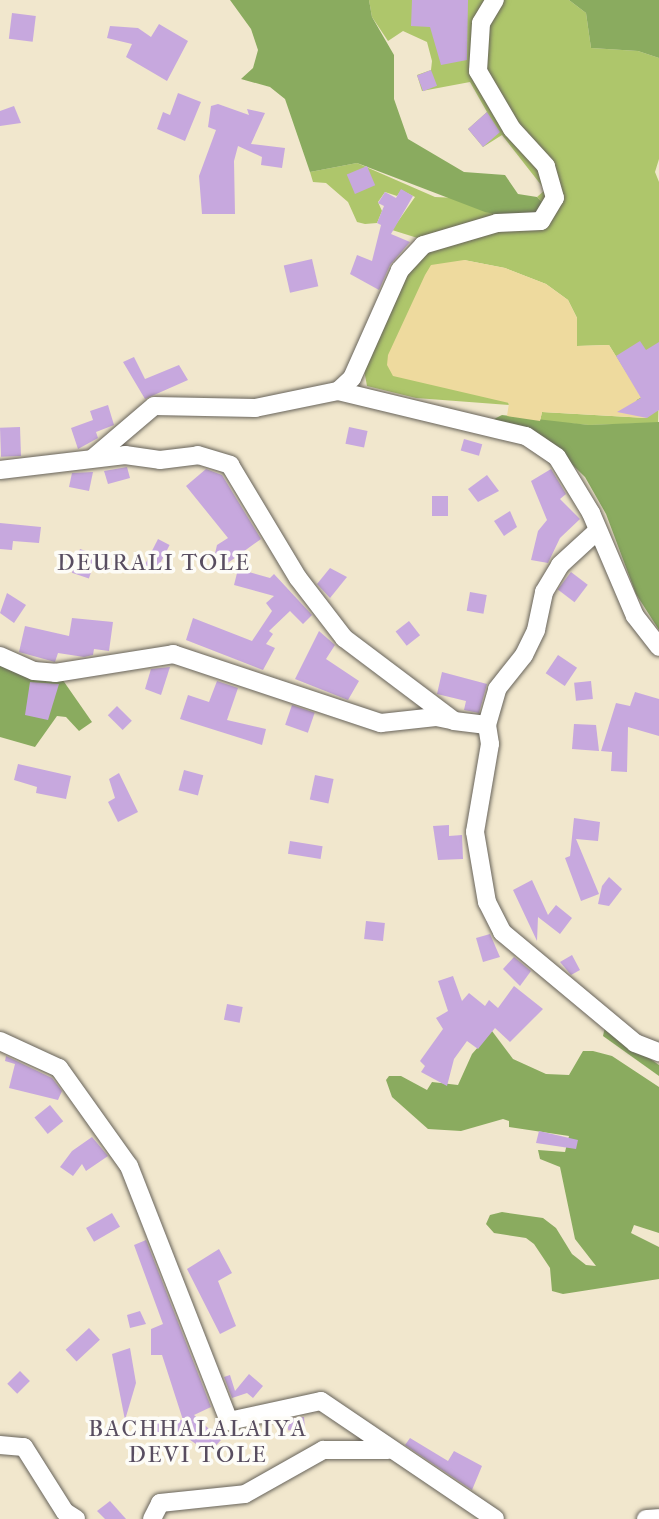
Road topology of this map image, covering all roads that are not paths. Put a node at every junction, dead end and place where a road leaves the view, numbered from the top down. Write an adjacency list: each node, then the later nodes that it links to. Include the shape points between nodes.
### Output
1 (495, 0): 2 (street, via 481,23 478,71 512,129 546,166 555,198 541,222 497,223 423,245 400,270 352,378)
2 (338, 391): 3 (street, via 255,408 154,406); 5 (street, via 526,436 557,457 591,513)
3 (93, 458): 4 (street); 8 (street, via 198,455 230,465 298,578 344,638)
4 (0, 470)
5 (596, 532): 6 (street, via 635,616); 9 (street, via 560,565 544,592 536,630 524,655 497,689)
6 (659, 647)
7 (0, 656): 8 (street, via 34,671 55,673 173,654 381,723 436,717)
8 (454, 721): 9 (street)
9 (487, 726): 11 (street, via 490,744 475,832 486,902 502,932 635,1043)
10 (0, 1041): 13 (street, via 59,1068 129,1166 229,1421 321,1401)
11 (659, 1052)
12 (0, 1445): 15 (street, via 24,1447 65,1512)
13 (388, 1450): 16 (street, via 323,1450 245,1494 160,1503); 17 (street)
14 (659, 1518): 18 (street)
15 (76, 1519)
16 (152, 1519)
17 (495, 1519)
18 (646, 1519)

